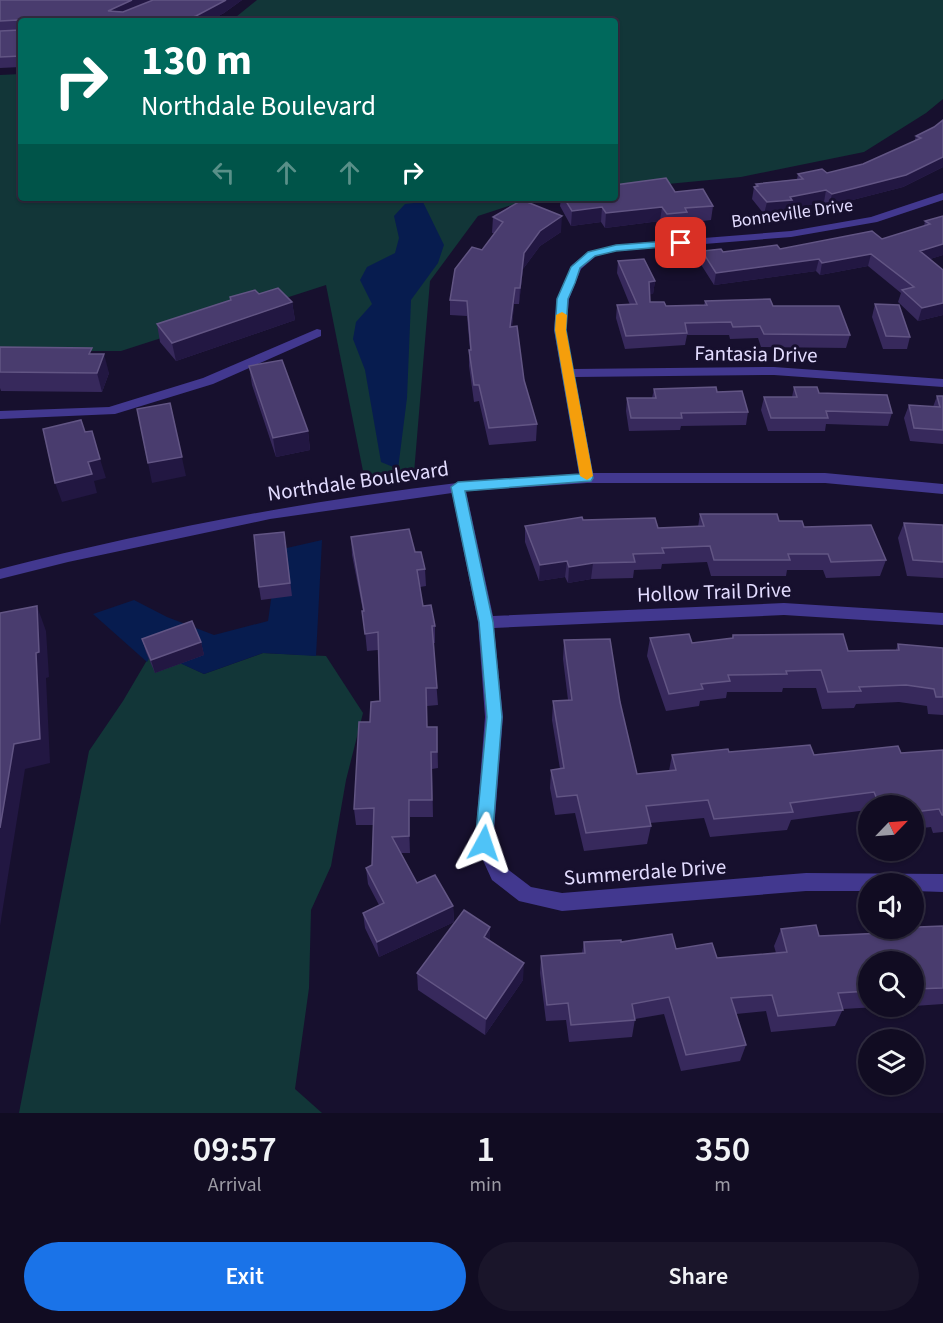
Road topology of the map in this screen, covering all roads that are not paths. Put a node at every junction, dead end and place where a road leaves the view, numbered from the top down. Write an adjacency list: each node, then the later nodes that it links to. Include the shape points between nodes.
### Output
1 (943, 195): 3 (street, Bonneville Drive, via 873,220 790,234 616,248 592,254 576,267 563,299 560,330)
2 (317, 333): 5 (street, via 208,381 110,411)
3 (568, 373): 4 (street, Fantasia Drive, via 774,371); 6 (street, Bonneville Drive)
4 (943, 383)
5 (0, 415)
6 (587, 478): 7 (street, Northdale Boulevard); 8 (street, Northdale Boulevard, via 825,478)
7 (458, 487): 9 (street, Northdale Boulevard, via 270,514); 11 (street, Summerdale Drive)
8 (943, 489)
9 (0, 574)
10 (943, 619): 11 (street, Hollow Trail Drive, via 784,609)
11 (486, 622): 12 (street, Summerdale Drive, via 495,717 484,843 499,874 526,895 562,902 806,882)
12 (943, 883)

